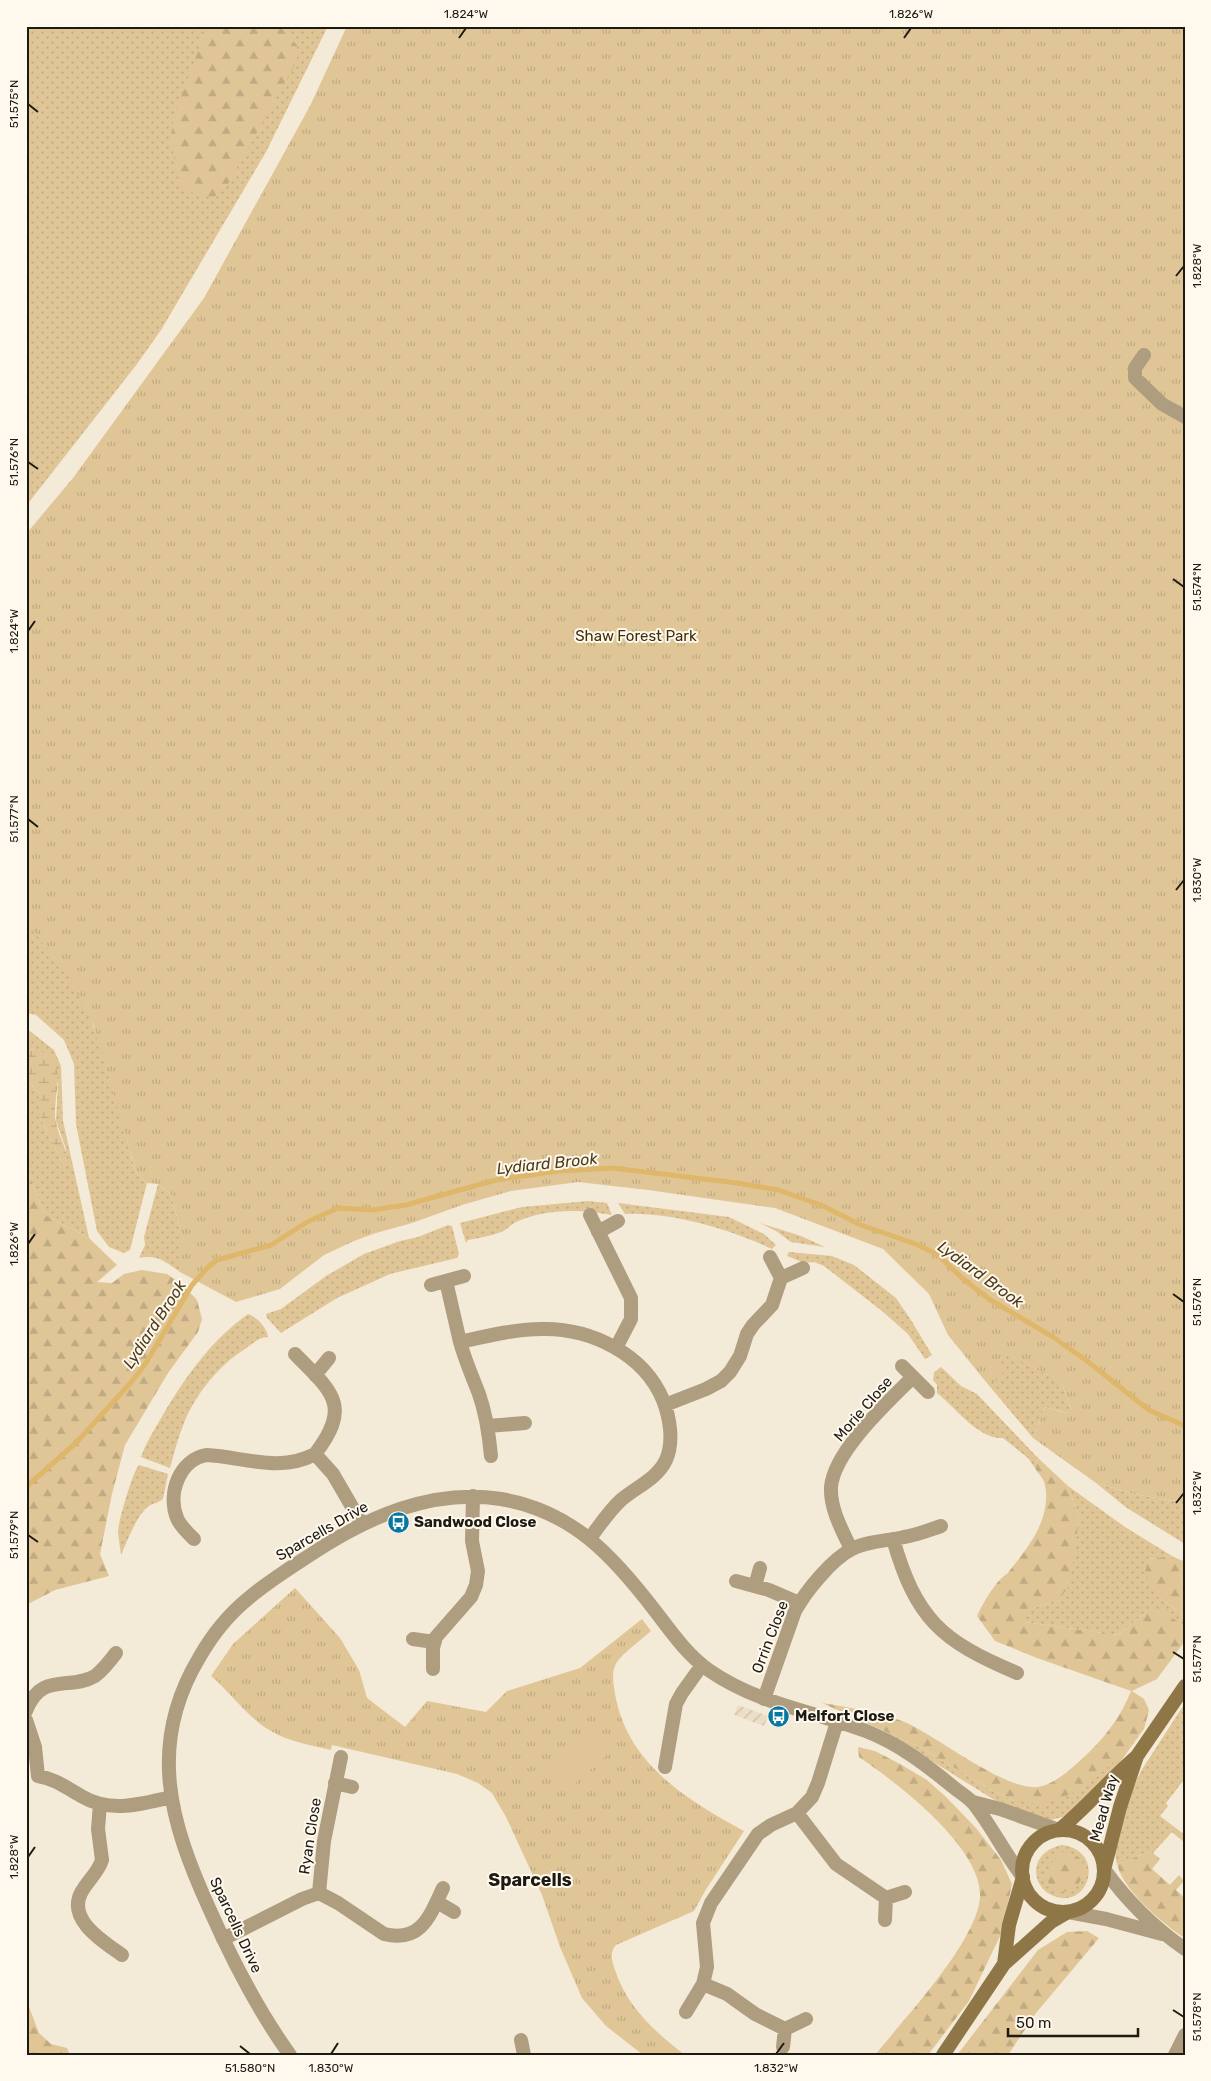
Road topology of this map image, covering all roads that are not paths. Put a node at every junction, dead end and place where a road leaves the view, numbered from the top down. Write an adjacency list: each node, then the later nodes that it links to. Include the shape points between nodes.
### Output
1 (1144, 355): 2 (street, via 1135,368 1135,378 1162,404)
2 (1185, 417)
3 (590, 1215): 5 (street)
4 (618, 1221): 5 (street)
5 (598, 1232): 13 (street, via 628,1290 632,1306 631,1319)
6 (770, 1257): 9 (street)
7 (803, 1268): 9 (street)
8 (464, 1276): 10 (street)
9 (781, 1278): 20 (street, via 772,1305 752,1325 738,1361 730,1372 706,1389)
10 (446, 1281): 11 (street); 12 (street)
11 (431, 1285)
12 (460, 1342): 13 (street, via 514,1331 543,1329 570,1331); 22 (street)
13 (616, 1348): 20 (street, via 650,1377)
14 (294, 1354): 17 (street)
15 (329, 1358): 17 (street)
16 (902, 1366): 18 (street, Morie Close)
17 (315, 1375): 23 (street, via 332,1395 336,1407 330,1431)
18 (913, 1377): 19 (street, Morie Close); 31 (street, Morie Close, via 868,1424 836,1468 831,1486 832,1503)
19 (928, 1392)
20 (665, 1406): 28 (street, via 671,1441 666,1460 654,1475 619,1502)
21 (526, 1423): 22 (street)
22 (488, 1426): 24 (street)
23 (315, 1454): 26 (street, via 333,1474); 30 (street, via 281,1464 215,1456 192,1460 178,1479 174,1503 177,1518)
24 (491, 1456)
25 (473, 1496): 26 (street, Sparcells Drive, via 429,1500); 28 (street, Sparcells Drive, via 532,1507); 37 (street, via 472,1542 478,1571 476,1585 471,1597)
26 (362, 1524): 53 (street, Sparcells Drive, via 323,1546 250,1597 235,1610 205,1648 186,1682 173,1716 168,1749)
27 (941, 1526): 29 (street, Orrin Close)
28 (590, 1538): 39 (street, Sparcells Drive, via 623,1570 674,1636)
29 (893, 1539): 31 (street, Orrin Close); 41 (street, via 914,1597 933,1622 972,1652)
30 (194, 1540)
31 (851, 1549): 35 (street, Orrin Close, via 831,1566)
32 (760, 1568): 34 (street)
33 (736, 1581): 34 (street)
34 (755, 1586): 35 (street)
35 (799, 1603): 43 (street, Orrin Close)
36 (413, 1639): 37 (street)
37 (434, 1642): 40 (street)
38 (116, 1654): 44 (street, via 95,1676 48,1686 32,1700)
39 (702, 1665): 43 (street, Sparcells Drive); 49 (street, via 676,1704)
40 (433, 1669)
41 (1017, 1673)
42 (1185, 1686): 47 (main road, Mead Way)
43 (764, 1699): 46 (street, Sparcells Drive)
44 (26, 1711)
45 (26, 1720): 50 (street, via 35,1747)
46 (837, 1722): 54 (street, Sparcells Drive, via 866,1731 909,1753); 56 (street, via 812,1797)
47 (1137, 1756): 57 (main road, Mead Way); 58 (main road, Mead Way)
48 (341, 1757): 51 (street, Ryan Close)
49 (665, 1767)
50 (32, 1776): 55 (street, via 58,1781 82,1797)
51 (335, 1783): 52 (street, Ryan Close); 62 (street, Ryan Close, via 321,1858)
52 (352, 1787)
53 (171, 1797): 55 (street, via 128,1806); 69 (street, Sparcells Drive, via 190,1865)
54 (973, 1802): 57 (street, Sparcells Drive); 59 (street, Sparcells Drive)
55 (100, 1804): 71 (street, via 98,1828 102,1860 82,1891 78,1907 92,1932)
56 (797, 1813): 63 (street, via 836,1864); 73 (street, via 758,1834 711,1903 703,1924 707,1967)
57 (1059, 1830): 58 (main road, via 1078,1833 1094,1844); 59 (main road, via 1042,1836 1029,1849 1024,1858)
58 (1104, 1869): 66 (main road, via 1102,1886 1096,1896 1089,1904); 68 (street, via 1121,1892)
59 (1023, 1877): 66 (main road, via 1030,1896 1037,1903 1057,1912); 72 (main road, via 1009,1925)
60 (443, 1888): 64 (street, Ryan Close)
61 (906, 1892): 63 (street)
62 (319, 1893): 64 (street, Ryan Close, via 377,1930 393,1936 408,1935 421,1927); 69 (street, Ryan Close)
63 (886, 1898): 67 (street)
64 (437, 1902): 65 (street)
65 (454, 1912)
66 (1068, 1912): 68 (street); 72 (main road)
67 (884, 1920)
68 (1163, 1934): 70 (street)
69 (223, 1939): 80 (street, Sparcells Drive, via 254,1999)
70 (1185, 1949)
71 (122, 1955)
72 (1004, 1964): 82 (main road)
73 (703, 1984): 74 (street); 76 (street, via 727,1994 755,2014)
74 (686, 2012)
75 (806, 2019): 76 (street)
76 (785, 2029): 79 (street)
77 (1185, 2035): 83 (street)
78 (521, 2040): 81 (street)
79 (784, 2047)
80 (290, 2055)
81 (524, 2055)
82 (942, 2055)
83 (1175, 2055)

